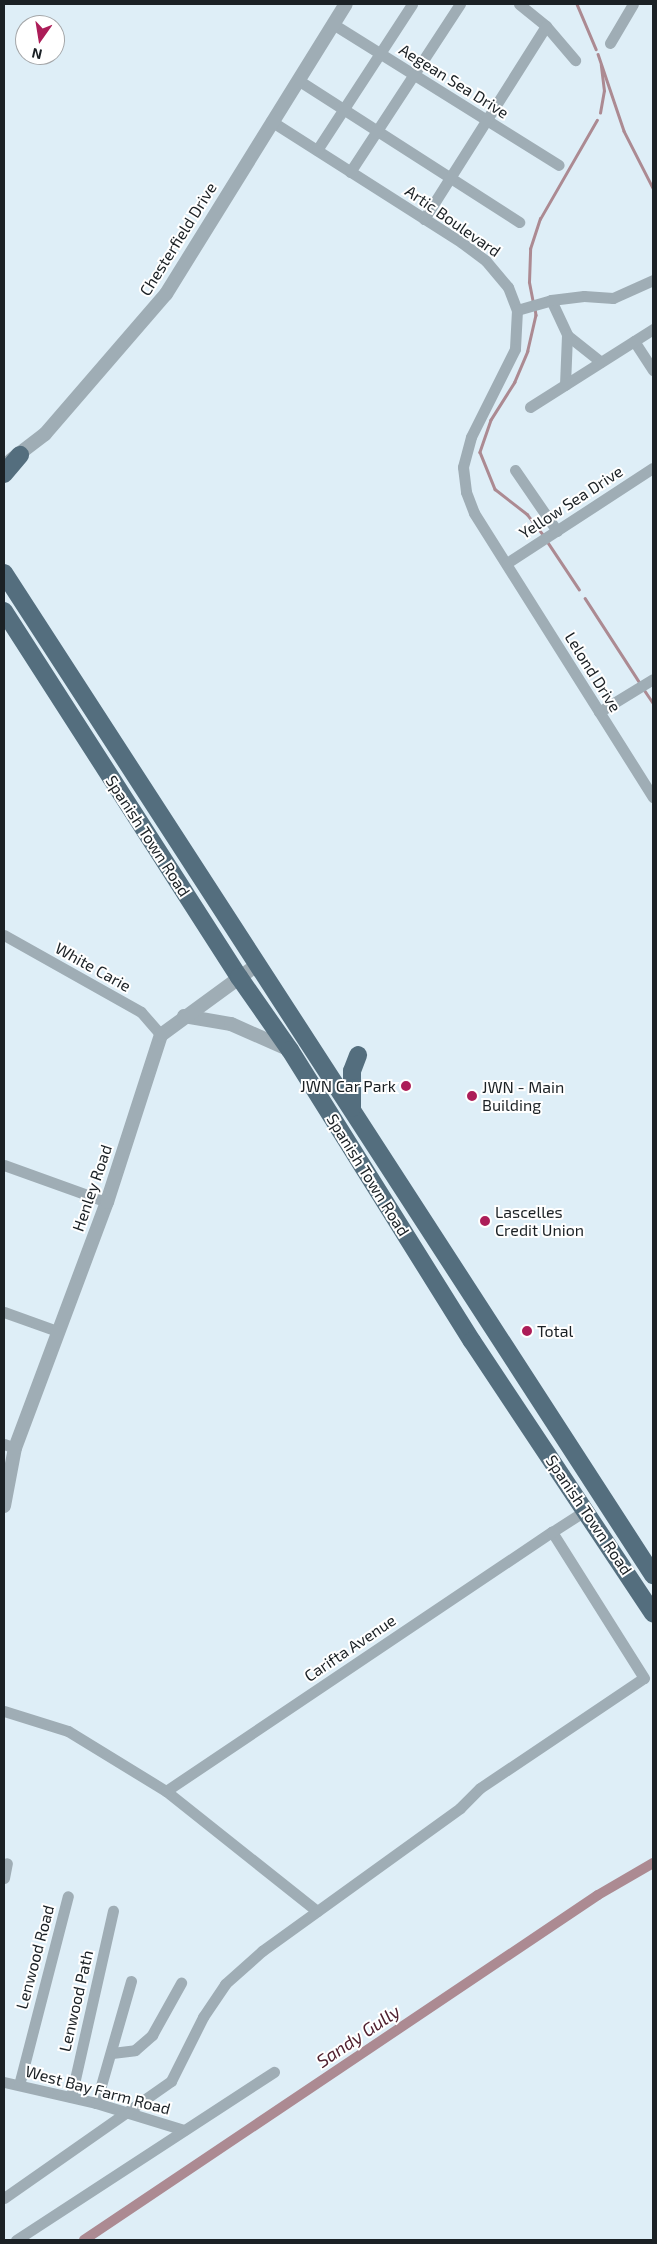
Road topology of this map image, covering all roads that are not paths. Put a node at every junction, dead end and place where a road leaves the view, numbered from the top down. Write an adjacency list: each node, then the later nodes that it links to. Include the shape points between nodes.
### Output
1 (346, 4): 6 (street, Chesterfield Drive)
2 (412, 4): 9 (street)
3 (460, 4): 11 (street)
4 (519, 4): 7 (street)
5 (633, 4): 8 (street)
6 (333, 24): 9 (street, Aegean Sea Drive); 12 (street, Chesterfield Drive)
7 (546, 26): 10 (street); 14 (street)
8 (610, 43)
9 (380, 54): 11 (street, Aegean Sea Drive); 13 (street)
10 (575, 60)
11 (412, 74): 14 (street, Aegean Sea Drive); 16 (street)
12 (298, 80): 13 (street); 15 (street, Chesterfield Drive)
13 (344, 110): 16 (street); 17 (street)
14 (485, 120): 18 (street, Aegean Sea Drive); 20 (street)
15 (271, 121): 17 (street, Artic Boulevard); 33 (street, Chesterfield Drive, via 159,304 45,434)
16 (378, 132): 19 (street); 20 (street)
17 (317, 150): 19 (street, Artic Boulevard)
18 (559, 164)
19 (350, 172): 21 (street, Artic Boulevard)
20 (449, 178): 21 (street); 22 (street)
21 (424, 219): 25 (street, Artic Boulevard, via 486,260)
22 (519, 222)
23 (653, 280): 24 (street, via 613,298 584,296)
24 (546, 301): 25 (street); 27 (street)
25 (521, 309): 39 (street, Artic Boulevard, via 515,349 473,432 462,467 474,513)
26 (653, 329): 28 (street)
27 (567, 335): 29 (street); 31 (street)
28 (634, 341): 29 (street); 30 (street)
29 (601, 362): 31 (street)
30 (653, 370)
31 (565, 384): 32 (street)
32 (530, 407)
33 (20, 454): 34 (street, Chesterfield Drive); 37 (highway)
34 (4, 465)
35 (653, 468): 38 (street, Yellow Sea Drive)
36 (515, 470): 38 (street)
37 (4, 474)
38 (557, 531): 39 (street, Yellow Sea Drive)
39 (507, 563): 44 (street, Lelond Drive)
40 (4, 573): 43 (highway, Spanish Town Road)
41 (4, 611): 46 (highway, Spanish Town Road)
42 (652, 680): 44 (street)
43 (89, 702): 46 (highway, via 89,711 155,832); 48 (highway, Spanish Town Road)
44 (599, 712): 45 (street, Lelond Drive)
45 (653, 796)
46 (151, 841): 49 (highway, Spanish Town Road)
47 (4, 935): 51 (street, White Carie, via 141,1012)
48 (258, 964): 49 (street); 52 (highway, Spanish Town Road)
49 (239, 977): 50 (street); 53 (highway, Spanish Town Road)
50 (184, 1016): 51 (street); 53 (street, via 231,1024)
51 (161, 1035): 57 (street, Henley Road)
52 (307, 1040): 53 (street); 55 (highway, Spanish Town Road)
53 (290, 1050): 61 (highway, Spanish Town Road)
54 (358, 1054): 55 (highway, via 352,1071)
55 (352, 1110): 59 (highway, Spanish Town Road)
56 (4, 1165): 57 (street)
57 (107, 1202): 60 (street, Henley Road)
58 (4, 1312): 60 (street)
59 (492, 1326): 61 (highway); 66 (highway, Spanish Town Road)
60 (57, 1331): 62 (street, Henley Road)
61 (472, 1340): 64 (highway, Spanish Town Road)
62 (9, 1446): 63 (street, Henley Road)
63 (4, 1506)
64 (586, 1510): 65 (street, Carifta Avenue); 67 (highway, Spanish Town Road)
65 (552, 1532): 69 (street, Carifta Avenue); 74 (street, via 644,1678 480,1788 460,1808)
66 (653, 1575)
67 (653, 1613)
68 (4, 1711): 69 (street, via 68,1731)
69 (166, 1791): 74 (street)
70 (7, 1863): 71 (street)
71 (4, 1878)
72 (68, 1896): 79 (street, Lenwood Road)
73 (113, 1911): 81 (street, Lenwood Path)
74 (317, 1911): 83 (street, via 262,1951 225,1984 203,2017 171,2081)
75 (131, 1981): 77 (street)
76 (181, 1982): 77 (street, via 152,2035 135,2050)
77 (112, 2053): 82 (street)
78 (274, 2072): 84 (street)
79 (19, 2085): 80 (street, West Bay Farm Road); 81 (street, West Bay Farm Road)
80 (5, 2086)
81 (71, 2097): 82 (street, West Bay Farm Road)
82 (96, 2104): 83 (street, West Bay Farm Road)
83 (124, 2111): 84 (street, West Bay Farm Road); 85 (street)
84 (184, 2130): 86 (street)
85 (4, 2198)
86 (16, 2240)

